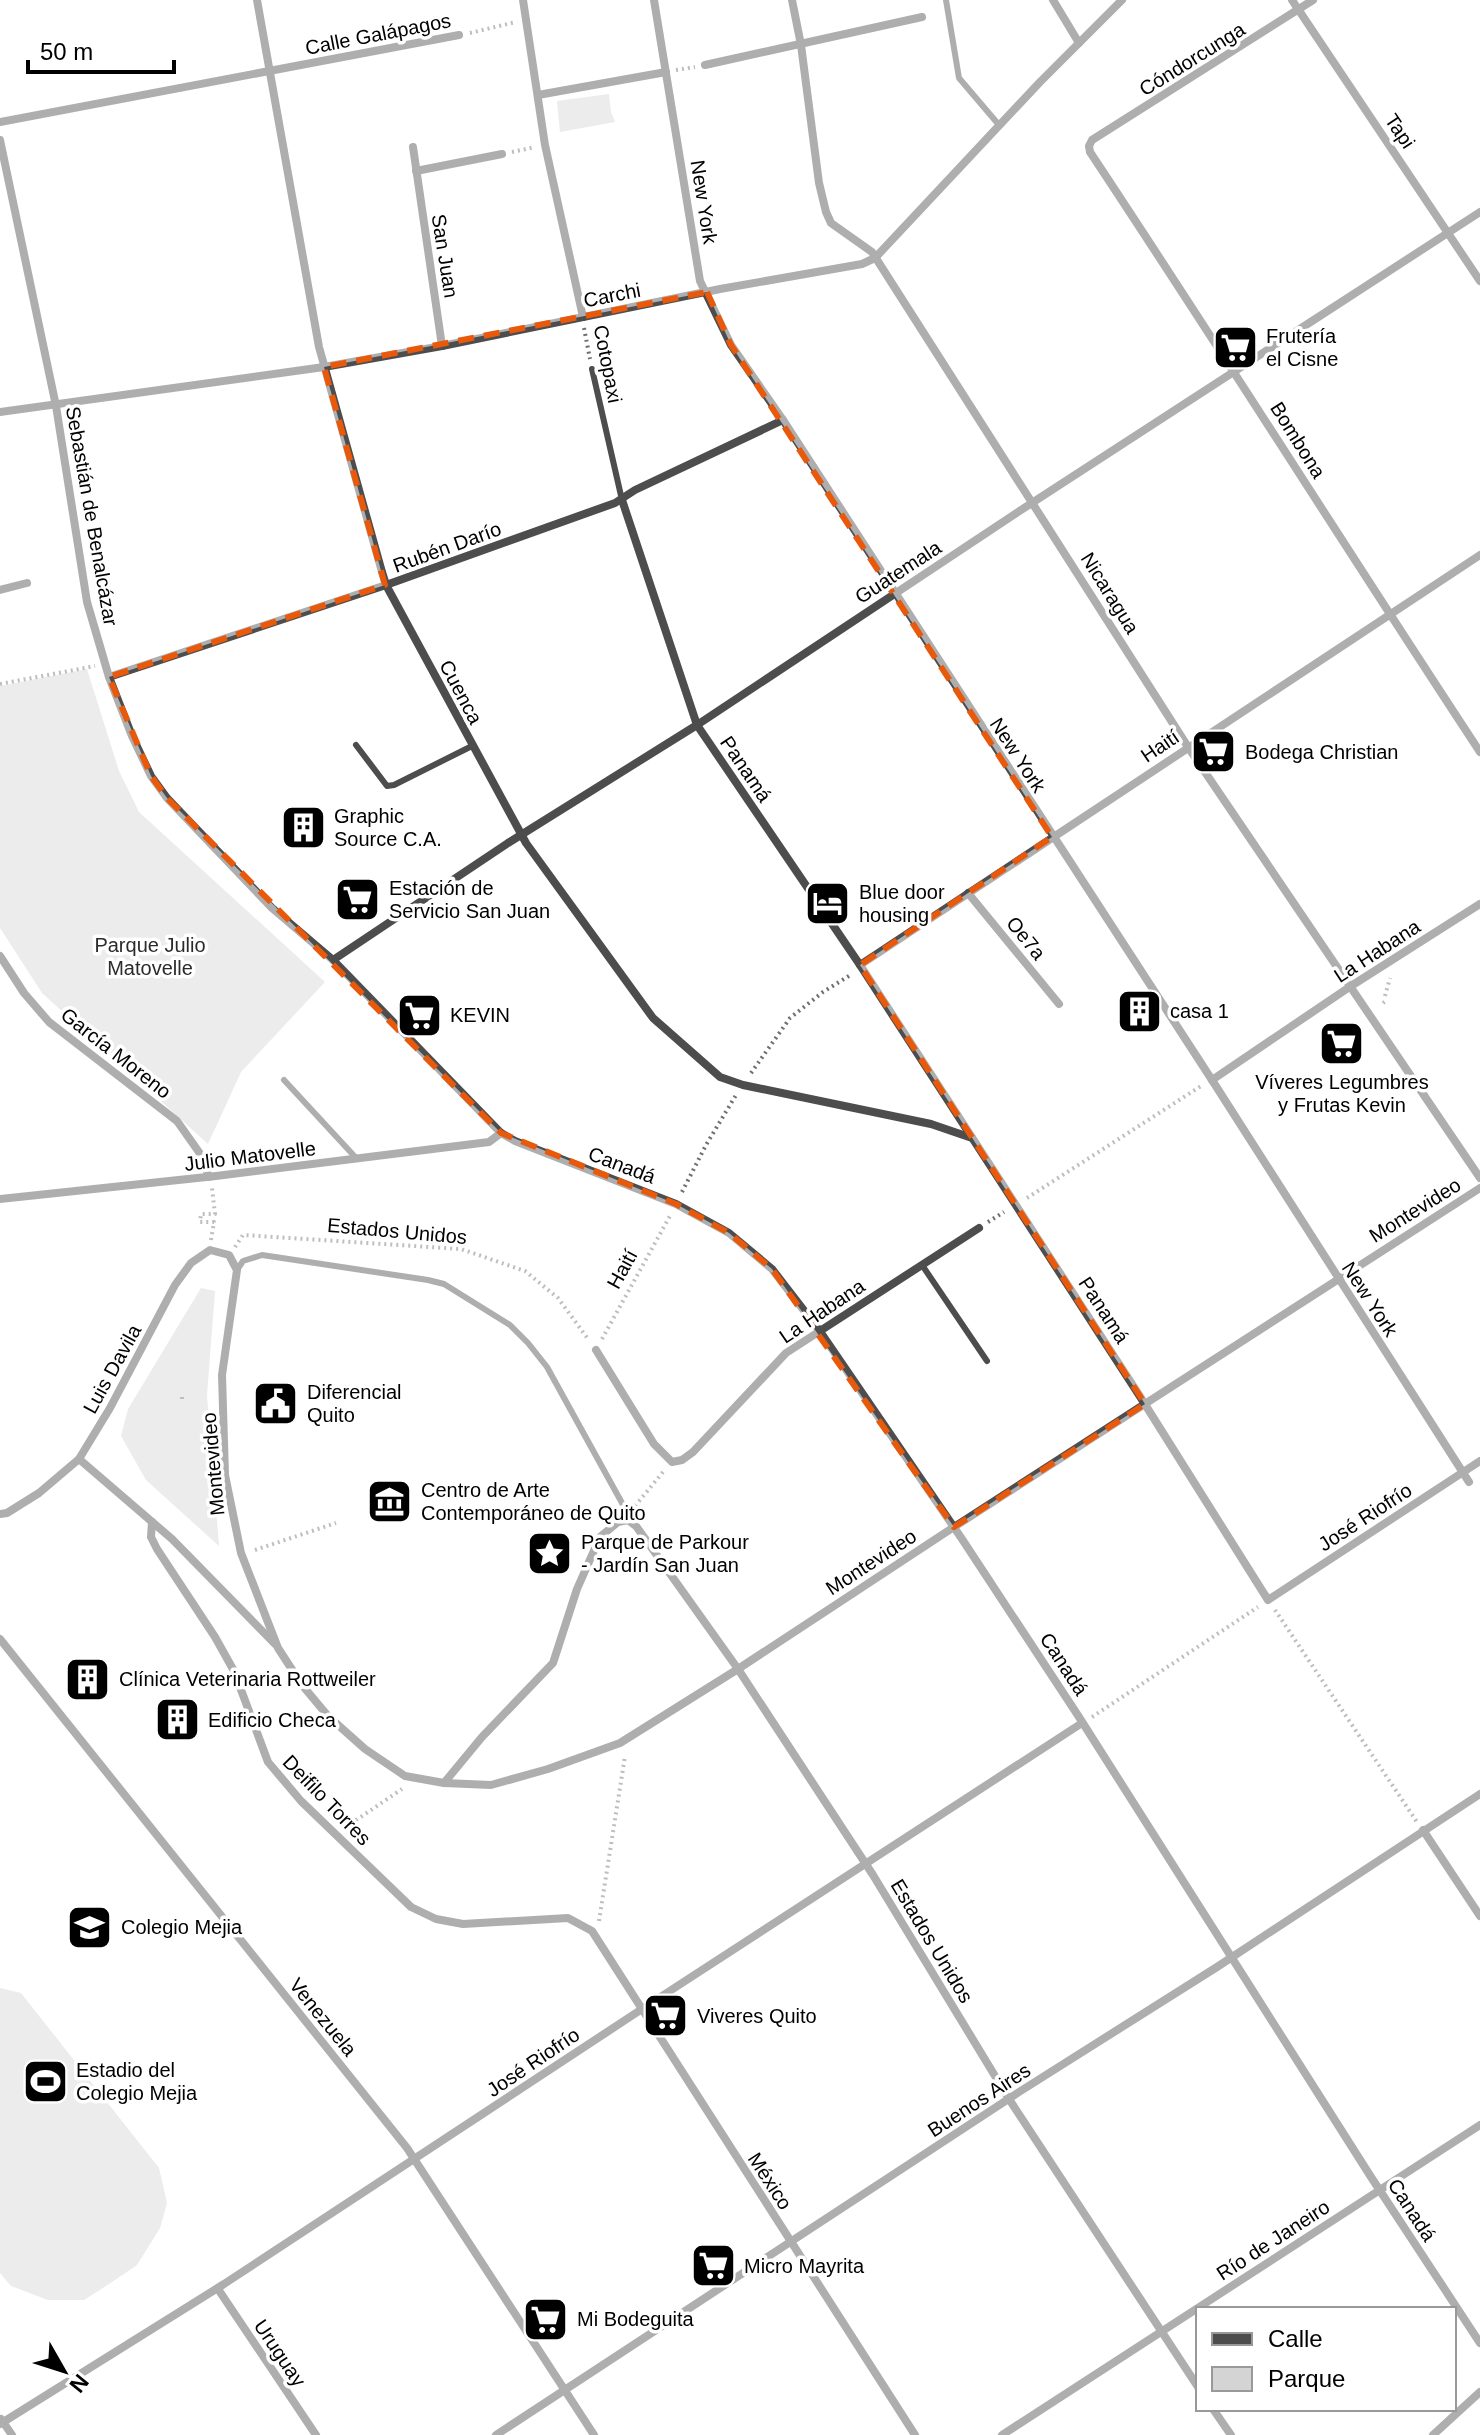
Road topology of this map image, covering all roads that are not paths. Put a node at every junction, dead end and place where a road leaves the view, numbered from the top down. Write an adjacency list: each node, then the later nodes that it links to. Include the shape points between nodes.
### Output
1 (257, 0): 17 (street, Cuenca)
2 (523, 0): 19 (street, Cotopaxi)
3 (654, 0): 18 (street, New York)
4 (792, 0): 15 (street, Nicaragua)
5 (946, 0): 21 (lane, via 959,78)
6 (1053, 0): 14 (street)
7 (1106, 0): 10 (lane)
8 (1292, 0): 11 (street, Tapi)
9 (1313, 0): 11 (street, Cóndorcunga)
10 (1119, 3): 14 (street)
11 (1298, 10): 23 (street, Cóndorcunga); 28 (street, Tapi)
12 (922, 17): 15 (street)
13 (459, 35): 17 (street, Calle Galápagos)
14 (1079, 43): 21 (street)
15 (801, 45): 16 (street); 29 (street, Nicaragua, via 826,212 831,223)
16 (705, 65)
17 (269, 72): 20 (street, Calle Galápagos); 34 (street, Cuenca)
18 (666, 72): 19 (street); 31 (street, New York, via 700,281)
19 (538, 95): 32 (street, Cotopaxi)
20 (0, 122)
21 (999, 125): 29 (street)
22 (0, 140): 37 (street, Sebastián de Benalcázar)
23 (1089, 146): 36 (street, Bombona)
24 (413, 147): 26 (street, San Juan)
25 (502, 154): 26 (street)
26 (416, 171): 33 (street, San Juan)
27 (1480, 212): 28 (street, Guatemala)
28 (1448, 233): 30 (street, Tapi); 36 (street, Guatemala)
29 (875, 258): 31 (street, Carchi); 41 (street, Nicaragua)
30 (1480, 281)
31 (707, 292): 32 (street, Carchi); 39 (street, New York, via 731,345)
32 (583, 317): 33 (street, Carchi)
33 (442, 346): 34 (street, Carchi)
34 (324, 367): 37 (street, Carchi); 44 (street, Cuenca)
35 (592, 369): 40 (lane, Cotopaxi)
36 (1234, 371): 41 (street, Guatemala); 47 (street, Bombona)
37 (56, 406): 38 (street, Carchi); 48 (street, Sebastián de Benalcázar, via 87,602)
38 (0, 412)
39 (783, 420): 40 (street, Rubén Darío); 46 (street, New York)
40 (622, 500): 44 (street, Rubén Darío); 49 (street, Cotopaxi)
41 (1033, 502): 46 (street, Guatemala); 52 (street, Nicaragua)
42 (1480, 555): 47 (street, Haití)
43 (27, 583): 45 (street)
44 (386, 585): 48 (street, Rubén Darío); 51 (street, Cuenca)
45 (0, 590)
46 (895, 593): 49 (street, Guatemala); 55 (street, New York)
47 (1390, 616): 52 (street, Haití); 53 (street, Bombona)
48 (109, 677): 59 (street, Sebastián de Benalcázar, via 159,787 272,908)
49 (697, 725): 54 (street, Guatemala); 60 (street, Panamá)
50 (356, 745): 51 (lane, via 387,786)
51 (472, 746): 54 (street, Cuenca)
52 (1188, 747): 55 (street, Haití); 61 (street, Nicaragua)
53 (1480, 752)
54 (521, 835): 59 (street, Guatemala); 66 (street, Cuenca, via 653,1018 720,1077)
55 (1052, 837): 56 (street, Haití); 64 (street, New York)
56 (968, 893): 60 (street, Haití); 62 (street, Oe7a)
57 (1480, 904): 61 (street, La Habana)
58 (0, 956): 68 (street, García Moreno, via 49,1022 177,1121)
59 (333, 960): 65 (street, Sebastián de Benalcázar)
60 (858, 968): 66 (street, Panamá)
61 (1351, 986): 64 (street, La Habana); 69 (street, Nicaragua)
62 (1059, 1004)
63 (284, 1080): 67 (lane)
64 (1209, 1081): 75 (street, New York)
65 (501, 1133): 67 (street, Julio Matovelle, via 489,1142); 76 (street, Canadá, via 676,1204 729,1233 772,1269)
66 (973, 1138): 79 (street, Panamá)
67 (357, 1159): 68 (street, Julio Matovelle)
68 (209, 1177): 71 (street, Julio Matovelle)
69 (1480, 1178)
70 (1480, 1188): 75 (street, Montevideo)
71 (0, 1199)
72 (979, 1228): 73 (street, La Habana)
73 (922, 1265): 76 (street, La Habana); 78 (lane)
74 (237, 1270): 80 (street, Luis Davila, via 229,1255 210,1250 191,1263); 85 (lane, via 243,1261 262,1255 428,1280 444,1284 510,1325 547,1367); 90 (street, Montevideo, via 222,1375 225,1475 241,1553)
75 (1337, 1278): 79 (street, Montevideo); 82 (street, New York)
76 (819, 1330): 77 (street, La Habana, via 786,1353 693,1452 672,1462 654,1444); 87 (street, Canadá)
77 (598, 1346)
78 (987, 1361)
79 (1145, 1404): 87 (street, Montevideo); 88 (street, Panamá)
80 (79, 1459): 84 (street, Luis Davila, via 39,1493); 86 (street)
81 (1480, 1461): 82 (street, José Riofrío)
82 (1463, 1472): 83 (street, New York); 88 (street, José Riofrío)
83 (1469, 1482)
84 (0, 1514)
85 (628, 1520): 91 (street, Estados Unidos); 93 (street, via 600,1537 553,1663)
86 (152, 1522): 90 (street, Montevideo); 98 (street, Deifilo Torres, via 157,1549 234,1671 268,1762 411,1907 463,1924 568,1918 592,1931)
87 (954, 1527): 91 (street, Montevideo); 92 (street, Canadá)
88 (1268, 1600)
89 (0, 1639): 103 (street, Venezuela)
90 (278, 1648): 93 (street, Montevideo, via 328,1716 365,1749 405,1776)
91 (738, 1669): 93 (street, Montevideo, via 620,1743 491,1785); 96 (street, Estados Unidos)
92 (1082, 1723): 96 (street, José Riofrío); 99 (street, Canadá)
93 (444, 1783)
94 (1480, 1794): 95 (street, Buenos Aires)
95 (1423, 1830): 97 (street); 99 (street, Buenos Aires)
96 (866, 1864): 100 (street, José Riofrío); 101 (street, Estados Unidos)
97 (1480, 1916)
98 (601, 1943): 100 (street, México)
99 (1231, 1957): 101 (street, Buenos Aires); 104 (street, Canadá)
100 (642, 2009): 103 (street, José Riofrío); 105 (street, México)
101 (1009, 2099): 105 (street, Buenos Aires); 109 (street, Estados Unidos)
102 (1480, 2125): 104 (street, Río de Janeiro)
103 (415, 2159): 106 (street, José Riofrío); 112 (street, Venezuela)
104 (1380, 2190): 107 (street, Río de Janeiro); 110 (street, Canadá)
105 (791, 2243): 112 (street, Buenos Aires); 120 (street, México)
106 (218, 2289): 115 (street, José Riofrío); 117 (street, Uruguay)
107 (1197, 2307)
108 (1196, 2308): 109 (street, Río de Janeiro)
109 (1160, 2331): 111 (street, Estados Unidos); 121 (street, Río de Janeiro)
110 (1480, 2343)
111 (1196, 2384)
112 (564, 2391): 118 (street, Buenos Aires); 119 (street, Venezuela)
113 (1480, 2392): 123 (street)
114 (1214, 2411): 122 (street)
115 (1, 2421): 116 (street)
116 (12, 2435)
117 (316, 2435)
118 (496, 2435)
119 (594, 2435)
120 (915, 2435)
121 (1002, 2435)
122 (1231, 2435)
123 (1433, 2435)

